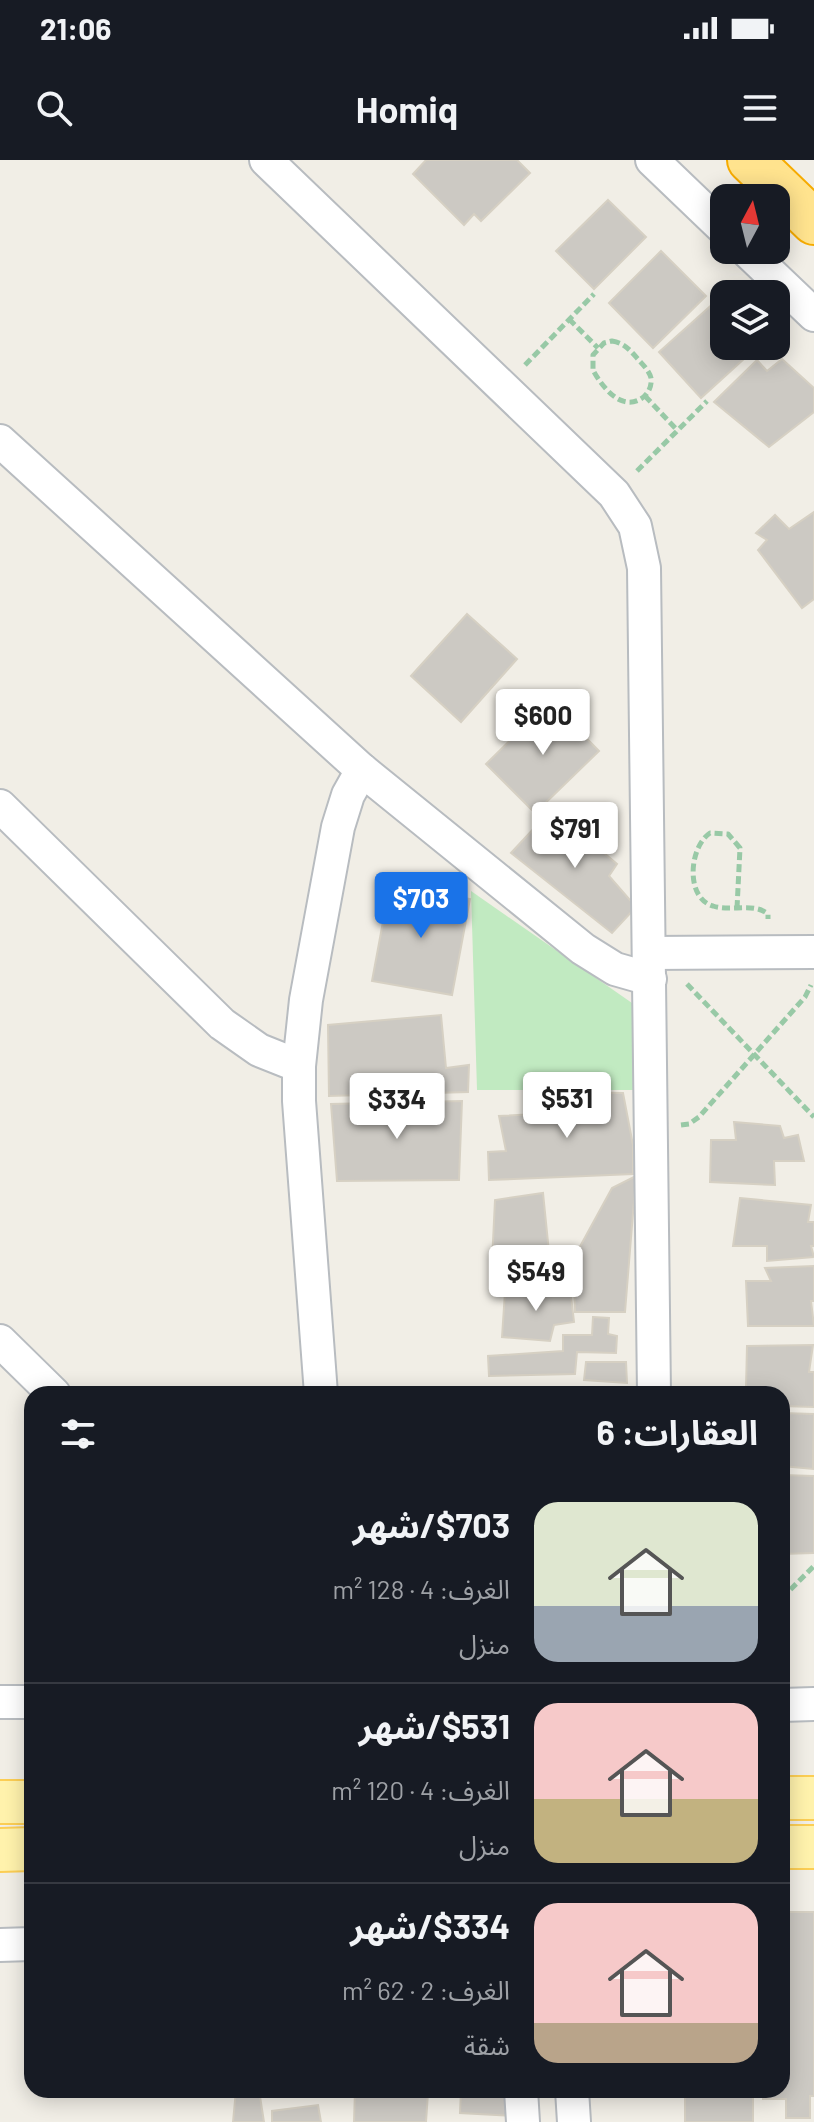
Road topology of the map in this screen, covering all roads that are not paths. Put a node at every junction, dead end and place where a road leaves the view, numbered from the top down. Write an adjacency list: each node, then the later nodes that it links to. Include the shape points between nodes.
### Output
1 (266, 160): 12 (street, via 614,494 635,526 644,568)
2 (652, 160): 4 (street)
3 (750, 160): 5 (highway)
4 (710, 216)
5 (814, 222)
6 (761, 264): 7 (street)
7 (814, 315)
8 (0, 441): 9 (street)
9 (362, 770): 12 (street, via 583,949 615,969); 13 (street, via 338,827)
10 (0, 806): 13 (street, via 222,1024 259,1050)
11 (812, 952): 12 (street)
12 (652, 962): 17 (street)
13 (299, 1066): 16 (street)
14 (0, 1341): 15 (street)
15 (46, 1386)
16 (320, 1386)
17 (654, 1386)
18 (0, 1702): 19 (street)
19 (24, 1702)
20 (814, 1704): 21 (street)
21 (790, 1705)
22 (790, 1798): 23 (main road)
23 (814, 1798)
24 (0, 1802): 25 (main road)
25 (24, 1802)
26 (790, 1847): 27 (main road)
27 (814, 1847)
28 (24, 1849): 29 (main road)
29 (0, 1850)
30 (24, 1944): 31 (street)
31 (0, 1945)
32 (522, 2098): 34 (street)
33 (572, 2098): 35 (street)
34 (523, 2122)
35 (574, 2122)

